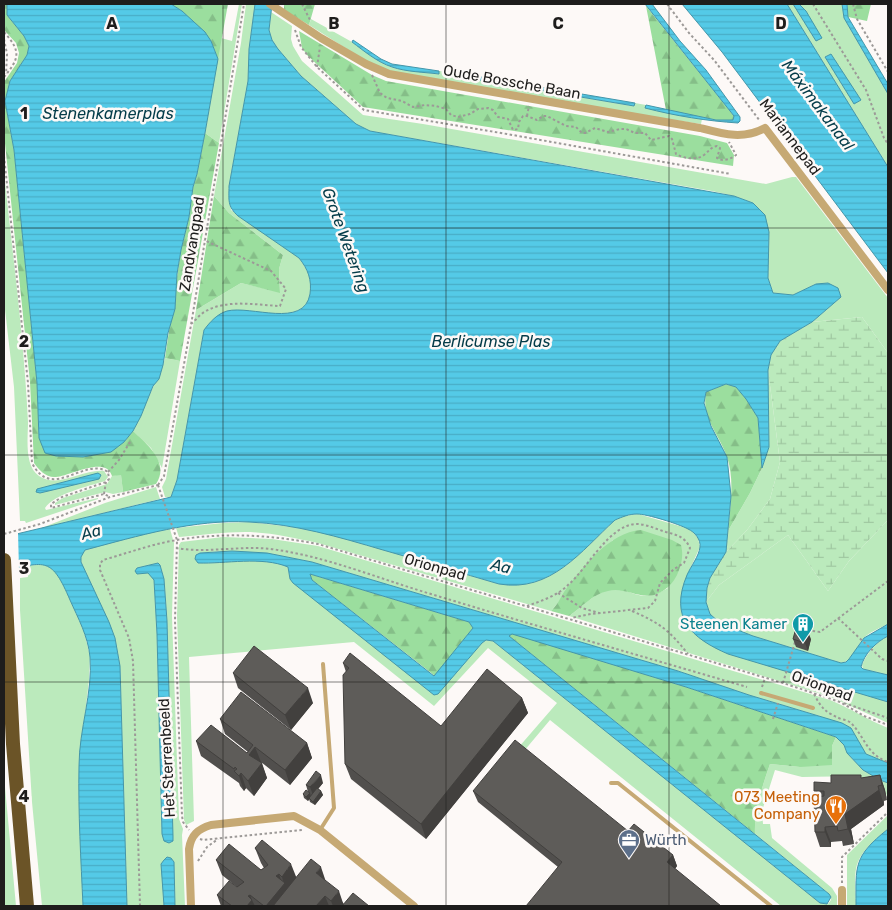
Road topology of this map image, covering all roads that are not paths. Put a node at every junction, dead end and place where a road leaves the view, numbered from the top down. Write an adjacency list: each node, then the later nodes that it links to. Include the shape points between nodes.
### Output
1 (270, 4): 2 (street, Oude Bossche Baan, via 312,33 389,74 722,133 746,136)
2 (765, 128): 3 (street, Mariannepad)
3 (888, 290)
4 (4, 560): 11 (highway, via 13,744)
5 (323, 664): 9 (lane, via 334,808)
6 (761, 692): 7 (lane)
7 (813, 708)
8 (610, 783): 14 (lane, via 618,783)
9 (320, 830): 12 (street, via 294,816 200,828 190,841 189,849); 13 (street)
10 (842, 890): 15 (street)
11 (28, 906)
12 (191, 906)
13 (414, 906)
14 (771, 906)
15 (842, 906)

